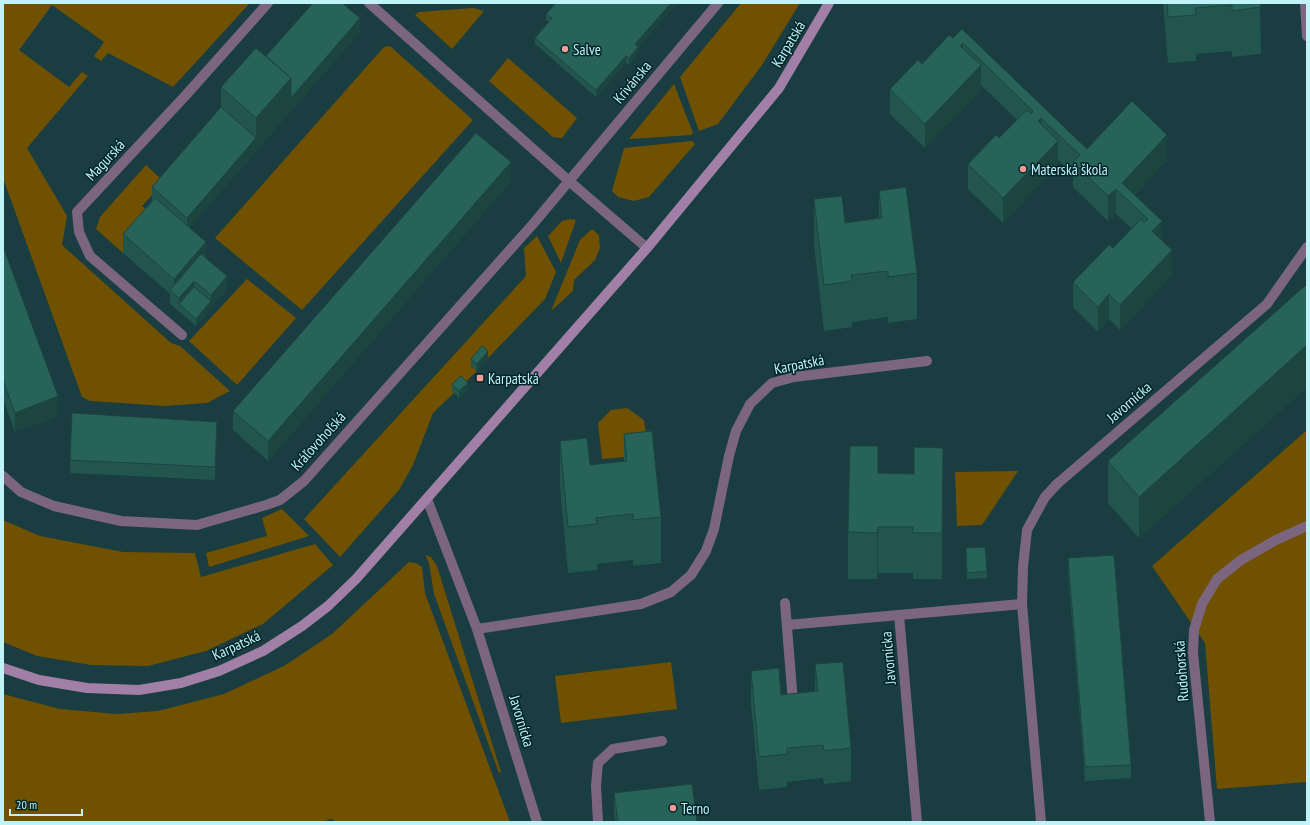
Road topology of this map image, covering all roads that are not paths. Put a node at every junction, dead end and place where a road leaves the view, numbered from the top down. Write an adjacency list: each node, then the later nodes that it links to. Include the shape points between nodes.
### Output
1 (268, 3): 10 (street, Magurská, via 77,212 79,232 90,256)
2 (369, 3): 7 (street)
3 (718, 3): 7 (street, Krivánska)
4 (830, 3): 8 (street, Karpatská, via 779,88)
5 (1305, 3): 6 (street)
6 (1307, 36)
7 (568, 181): 8 (street); 12 (street, Kráľovohoľská, via 533,224 304,481 280,500 197,525 121,521 54,506 21,492)
8 (647, 248): 13 (street, Karpatská)
9 (1307, 248): 16 (street, Javornícka, via 1267,304 1045,497 1027,530)
10 (182, 335)
11 (927, 361): 19 (street, Karpatská, via 794,377 772,383 750,404 736,431 714,529 706,550 691,575 671,592 640,604)
12 (3, 476)
13 (427, 499): 19 (street); 20 (street, Karpatská, via 356,579 328,606 263,650 219,671 181,683 139,690 87,688 38,680)
14 (1307, 526): 27 (street, Rudohorská, via 1241,560 1217,579 1202,604 1194,630 1193,653)
15 (785, 603): 18 (street)
16 (1022, 604): 17 (street, Javornícka); 26 (street, Javornícka)
17 (899, 615): 18 (street); 25 (street, Javornícka)
18 (787, 625): 21 (street)
19 (478, 629): 23 (street, Javornícka)
20 (3, 668)
21 (793, 702)
22 (662, 741): 24 (street, via 613,749 598,763)
23 (537, 822)
24 (598, 822)
25 (917, 822)
26 (1041, 822)
27 (1210, 822)

